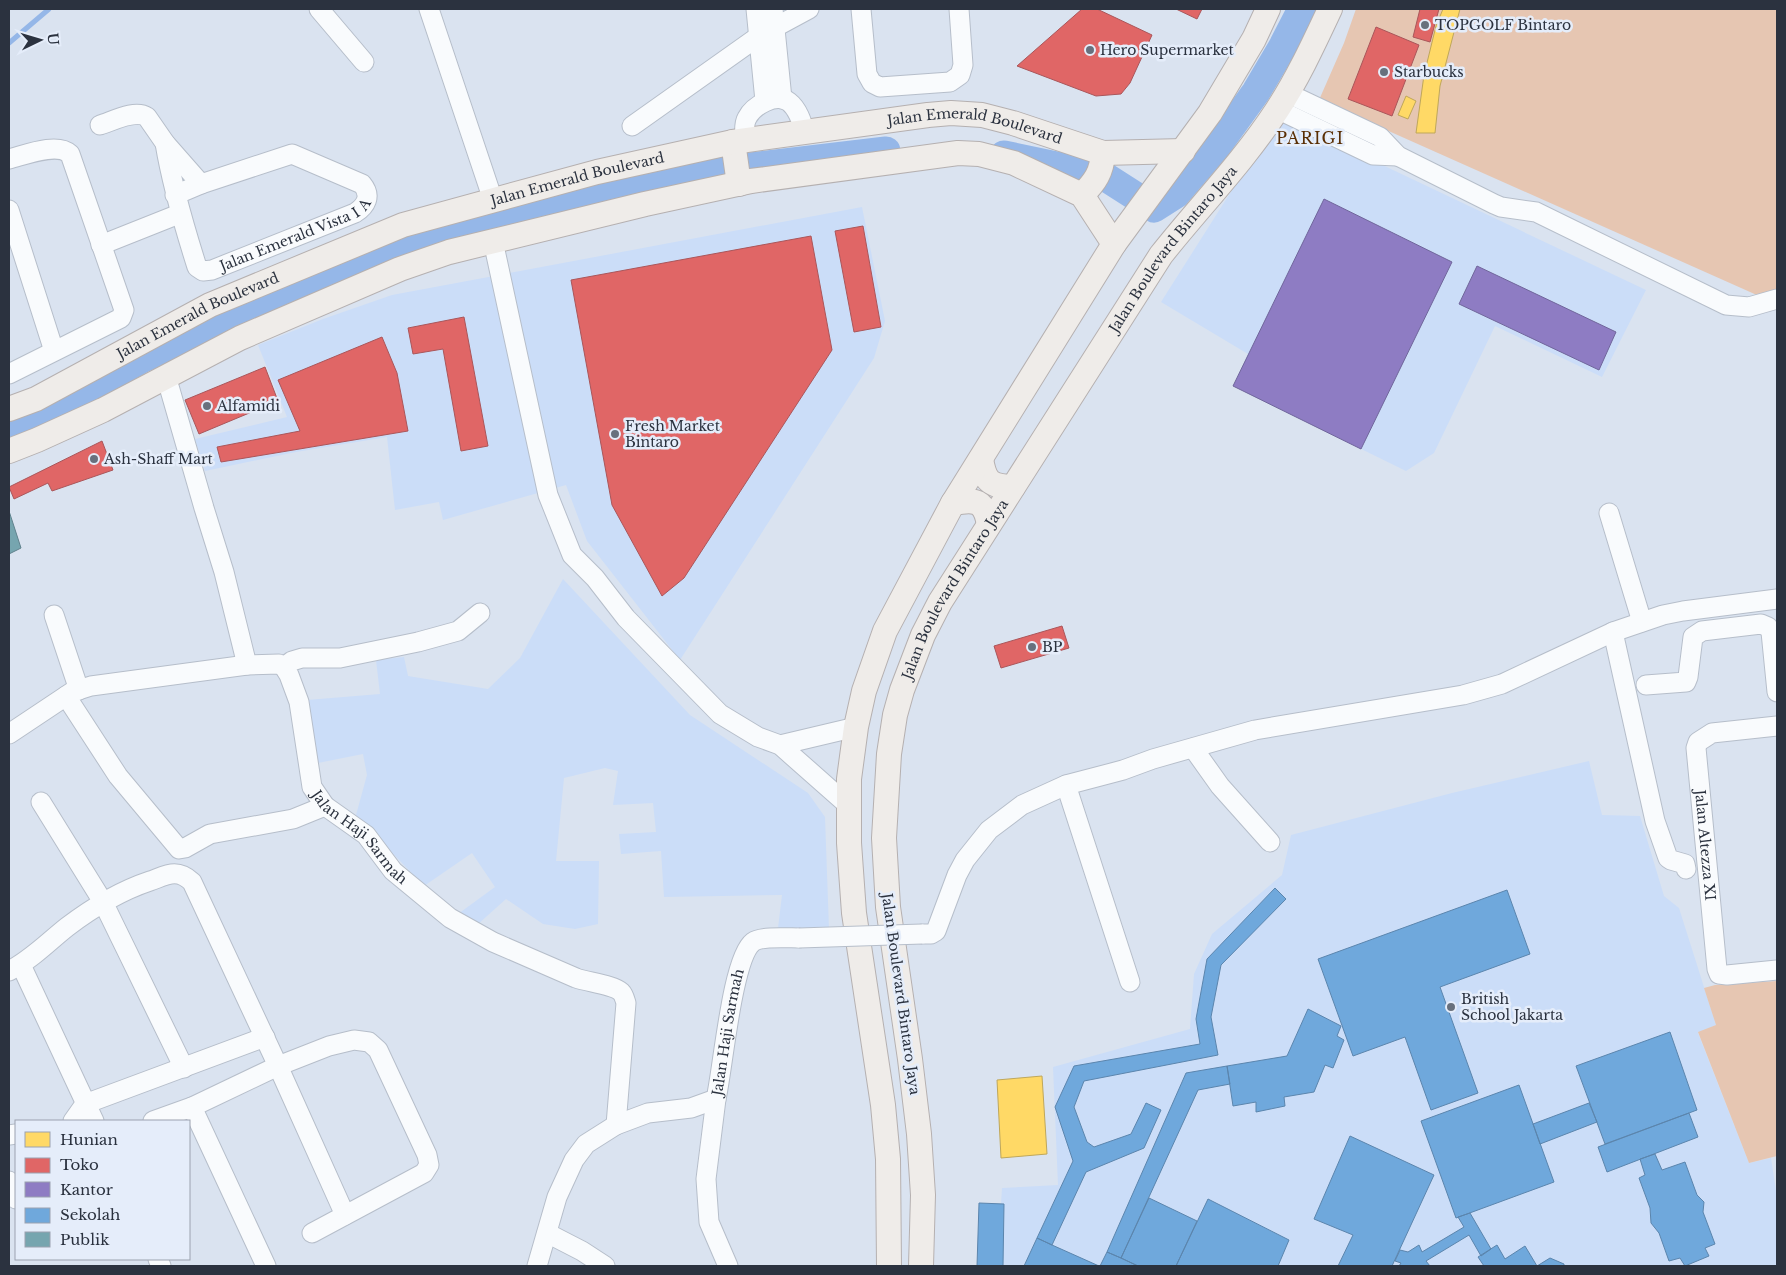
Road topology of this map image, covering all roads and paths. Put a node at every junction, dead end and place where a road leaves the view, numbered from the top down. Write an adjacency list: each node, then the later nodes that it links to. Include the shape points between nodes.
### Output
1 (319, 9): 11 (street)
2 (429, 9): 25 (street)
3 (756, 9): 10 (street)
4 (773, 9): 10 (street)
5 (809, 9): 10 (street)
6 (861, 9): 7 (street, via 867,74 872,83 880,87 950,82 960,75 963,65)
7 (959, 9)
8 (1268, 9): 18 (main road, via 1210,113)
9 (1330, 9): 13 (main road, Jalan Boulevard Bintaro Jaya, via 1303,67)
10 (767, 32): 12 (street); 15 (street)
11 (364, 62)
12 (774, 100): 16 (street, via 788,101 796,109); 21 (street, via 753,109 746,119)
13 (1282, 101): 31 (street, via 1380,136 1398,156 1501,207 1536,212 1726,305 1749,307); 38 (main road, Jalan Boulevard Bintaro Jaya, via 1230,173 1161,255)
14 (100, 125): 17 (street, Jalan Emerald Vista I A, via 143,114)
15 (632, 126)
16 (804, 133): 19 (main road, Jalan Emerald Boulevard, via 928,114 982,115 1013,123); 21 (main road, Jalan Emerald Boulevard)
17 (164, 143): 22 (street, Jalan Emerald Vista I A); 24 (street, Jalan Emerald Vista I A)
18 (1183, 151): 19 (main road, Jalan Emerald Boulevard); 29 (main road)
19 (1103, 157): 23 (main road, via 1101,171)
20 (9, 159): 30 (street, via 57,148 66,150)
21 (742, 161): 23 (main road, Jalan Emerald Boulevard, via 979,154 1014,163); 25 (main road, Jalan Emerald Boulevard, via 597,172); 28 (main road, Jalan Emerald Boulevard, via 645,204)
22 (201, 184): 24 (street, Jalan Emerald Vista I A); 27 (street, Jalan Emerald Vista I A, via 292,154 362,184 368,199 364,208 355,213 204,271 198,267)
23 (1086, 192): 29 (main road)
24 (175, 195): 27 (street, Jalan Emerald Vista I A)
25 (493, 200): 35 (main road, Jalan Emerald Boulevard, via 402,225 210,305 36,399)
26 (9, 210): 32 (street)
27 (179, 214): 30 (street)
28 (493, 241): 34 (main road, Jalan Emerald Boulevard, via 400,269 240,338); 55 (street, via 548,495 572,555 626,618 720,714)
29 (1114, 244): 37 (main road)
30 (101, 246): 32 (street, via 124,310 120,318)
31 (1777, 299)
32 (54, 351): 33 (street)
33 (9, 374)
34 (166, 376): 36 (main road, Jalan Emerald Boulevard, via 103,410); 47 (street, via 224,572)
35 (9, 409)
36 (9, 451)
37 (981, 459): 38 (main road, via 989,482 998,487); 39 (main road)
38 (1013, 487): 41 (main road, Jalan Boulevard Bintaro Jaya)
39 (953, 503): 41 (main road, via 979,502 986,511); 53 (main road, via 885,631 864,691)
40 (1609, 513): 45 (street)
41 (989, 524): 87 (main road, Jalan Boulevard Bintaro Jaya, via 923,635 902,690 889,754 884,838 888,907 919,1134 923,1196)
42 (1777, 599): 45 (street, via 1683,611)
43 (480, 613): 48 (street, via 450,634 340,658 302,658)
44 (54, 615): 51 (street)
45 (1642, 622): 46 (street)
46 (1613, 632): 56 (street, via 1502,684 1463,695 1255,730); 62 (street, via 1656,821 1668,858 1684,864)
47 (247, 665): 48 (street, via 279,664); 51 (street, via 91,686)
48 (284, 667): 59 (street, Jalan Haji Sarmah, via 299,702 312,787)
49 (1646, 685): 50 (street, via 1686,682 1693,637 1702,631 1761,624 1772,632)
50 (1777, 692)
51 (73, 693): 54 (street); 59 (street, via 118,776 179,849 210,834 293,819)
52 (1777, 726): 65 (street, Jalan Altezza XI, via 1712,733 1698,742 1696,748 1719,974)
53 (856, 728): 55 (street); 60 (main road)
54 (9, 734)
55 (780, 745): 60 (street)
56 (1193, 748): 57 (street); 61 (street, via 1220,786)
57 (1066, 785): 66 (street); 70 (street, Jalan Haji Sarmah, bridge, via 1022,804 989,830 965,860 936,931 931,934 754,941 735,983)
58 (41, 802): 63 (street)
59 (325, 806): 76 (street, Jalan Haji Sarmah, via 366,835 393,871 450,918 493,942 576,978 612,986 622,992 626,1003)
60 (849, 806): 86 (main road, via 854,913 882,1096 888,1159)
61 (1270, 842)
62 (1686, 869)
63 (103, 902): 64 (street); 67 (street, via 143,883 174,873 184,875 192,882); 69 (street)
64 (15, 968): 71 (street)
65 (1777, 970)
66 (1130, 982)
67 (264, 1037): 68 (street); 69 (street)
68 (278, 1066): 72 (street); 79 (street); 79 (street, via 330,1046 354,1040 369,1042 378,1050 427,1155 428,1165 424,1173)
69 (184, 1068): 71 (street)
70 (716, 1099): 76 (street, Jalan Haji Sarmah, via 690,1108 648,1113); 85 (street, via 706,1179 709,1222)
71 (85, 1104): 73 (street); 74 (street)
72 (192, 1107): 75 (street); 82 (street)
73 (73, 1120)
74 (93, 1120)
75 (156, 1120)
76 (616, 1124): 81 (street, Jalan Haji Sarmah, via 586,1144 574,1160 557,1197)
77 (9, 1181): 78 (street)
78 (15, 1196)
79 (345, 1215): 80 (street)
80 (312, 1233)
81 (547, 1233): 83 (street, Jalan Haji Sarmah); 84 (street)
82 (266, 1266)
83 (537, 1266)
84 (604, 1266)
85 (728, 1266)
86 (889, 1266)
87 (921, 1266)

